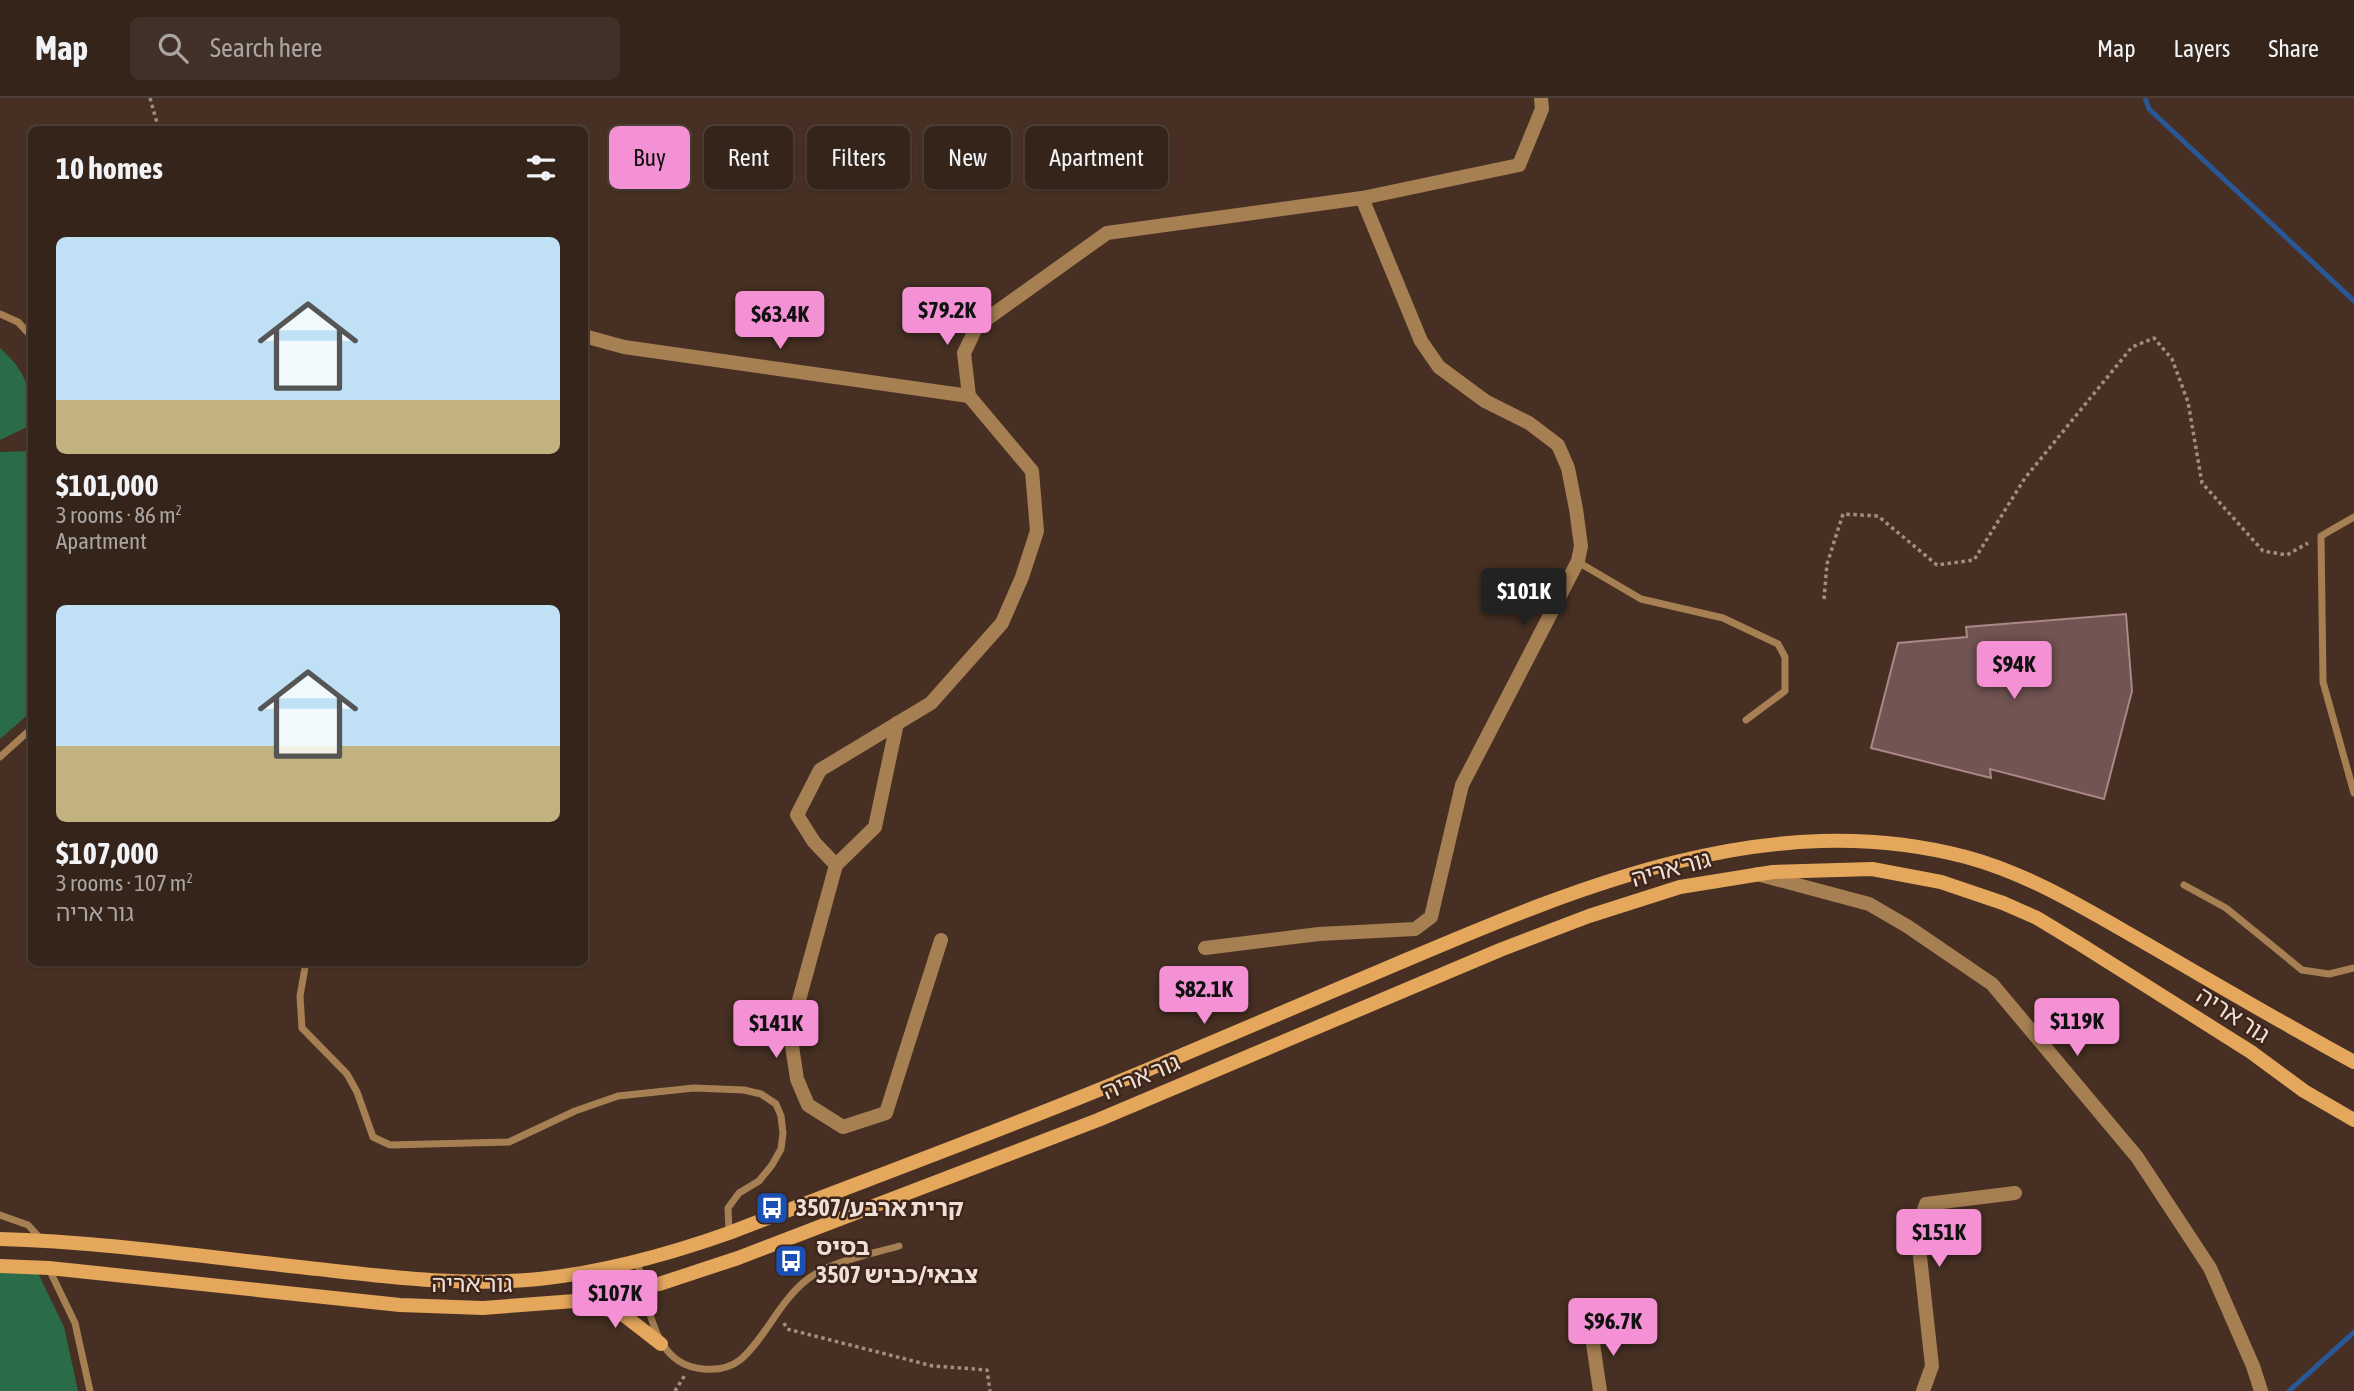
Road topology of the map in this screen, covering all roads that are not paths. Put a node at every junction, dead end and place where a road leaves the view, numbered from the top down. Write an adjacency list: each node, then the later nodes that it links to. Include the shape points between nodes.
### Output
1 (1541, 98): 2 (street, via 1542,109 1519,165)
2 (1362, 198): 6 (street, via 1107,233 977,326 964,353); 8 (street, via 1421,341 1439,367 1558,445 1576,509 1581,546)
3 (0, 314): 4 (lane)
4 (28, 333)
5 (588, 337): 6 (street)
6 (969, 396): 10 (street, via 1032,471 1037,531 1002,623 931,703)
7 (2354, 517): 13 (lane, via 2321,536 2323,682)
8 (1578, 561): 9 (lane, via 1641,599 1723,618 1778,644 1785,657 1785,691); 18 (street, via 1462,785 1431,917 1405,931 1319,934)
9 (1746, 720)
10 (897, 723): 14 (street, via 875,827); 14 (street, via 820,770 797,815)
11 (28, 732): 12 (lane)
12 (0, 757)
13 (2354, 793)
14 (836, 865): 17 (street, via 790,1033 797,1079 808,1105 843,1127 886,1113)
15 (1755, 874): 22 (main road, גור אריה, via 1872,869 1952,885 2003,903 2080,944); 32 (main road, גור אריה, via 1680,887 1589,916 1098,1120 738,1258); 39 (street, via 1870,904 1993,984 2137,1157 2210,1268)
16 (2184, 885): 20 (lane, via 2226,908 2302,970 2329,974)
17 (941, 940)
18 (1205, 948)
19 (305, 966): 25 (lane, via 300,996 302,1028 347,1074 373,1137 390,1145 509,1142 575,1111 649,1091 726,1088 761,1094 776,1104 781,1116 781,1149 758,1181 739,1193 728,1208)
20 (2354, 968)
21 (2354, 1062): 25 (main road, גור אריה, via 2074,903 2003,868 1919,847 1873,842 1770,845 1672,861 1580,891 1088,1094)
22 (2354, 1120)
23 (2015, 1193): 38 (street, via 1926,1204 1917,1229 1932,1366)
24 (0, 1215): 27 (lane, via 27,1225)
25 (729, 1233): 29 (main road, גור אריה)
26 (0, 1239): 27 (main road, גור אריה)
27 (43, 1242): 29 (main road, גור אריה, via 445,1282 537,1279)
28 (899, 1246): 35 (lane, via 807,1279 741,1359 727,1367 689,1368 673,1359)
29 (637, 1261): 32 (lane)
30 (0, 1266): 31 (main road, גור אריה)
31 (49, 1268): 33 (main road, גור אריה, via 433,1308); 36 (lane, via 75,1323)
32 (645, 1287): 33 (main road, גור אריה); 35 (lane)
33 (575, 1302): 35 (main road, via 621,1313)
34 (1591, 1330): 37 (street)
35 (661, 1344)
36 (90, 1391)
37 (1600, 1391)
38 (1923, 1391)
39 (2261, 1391)

